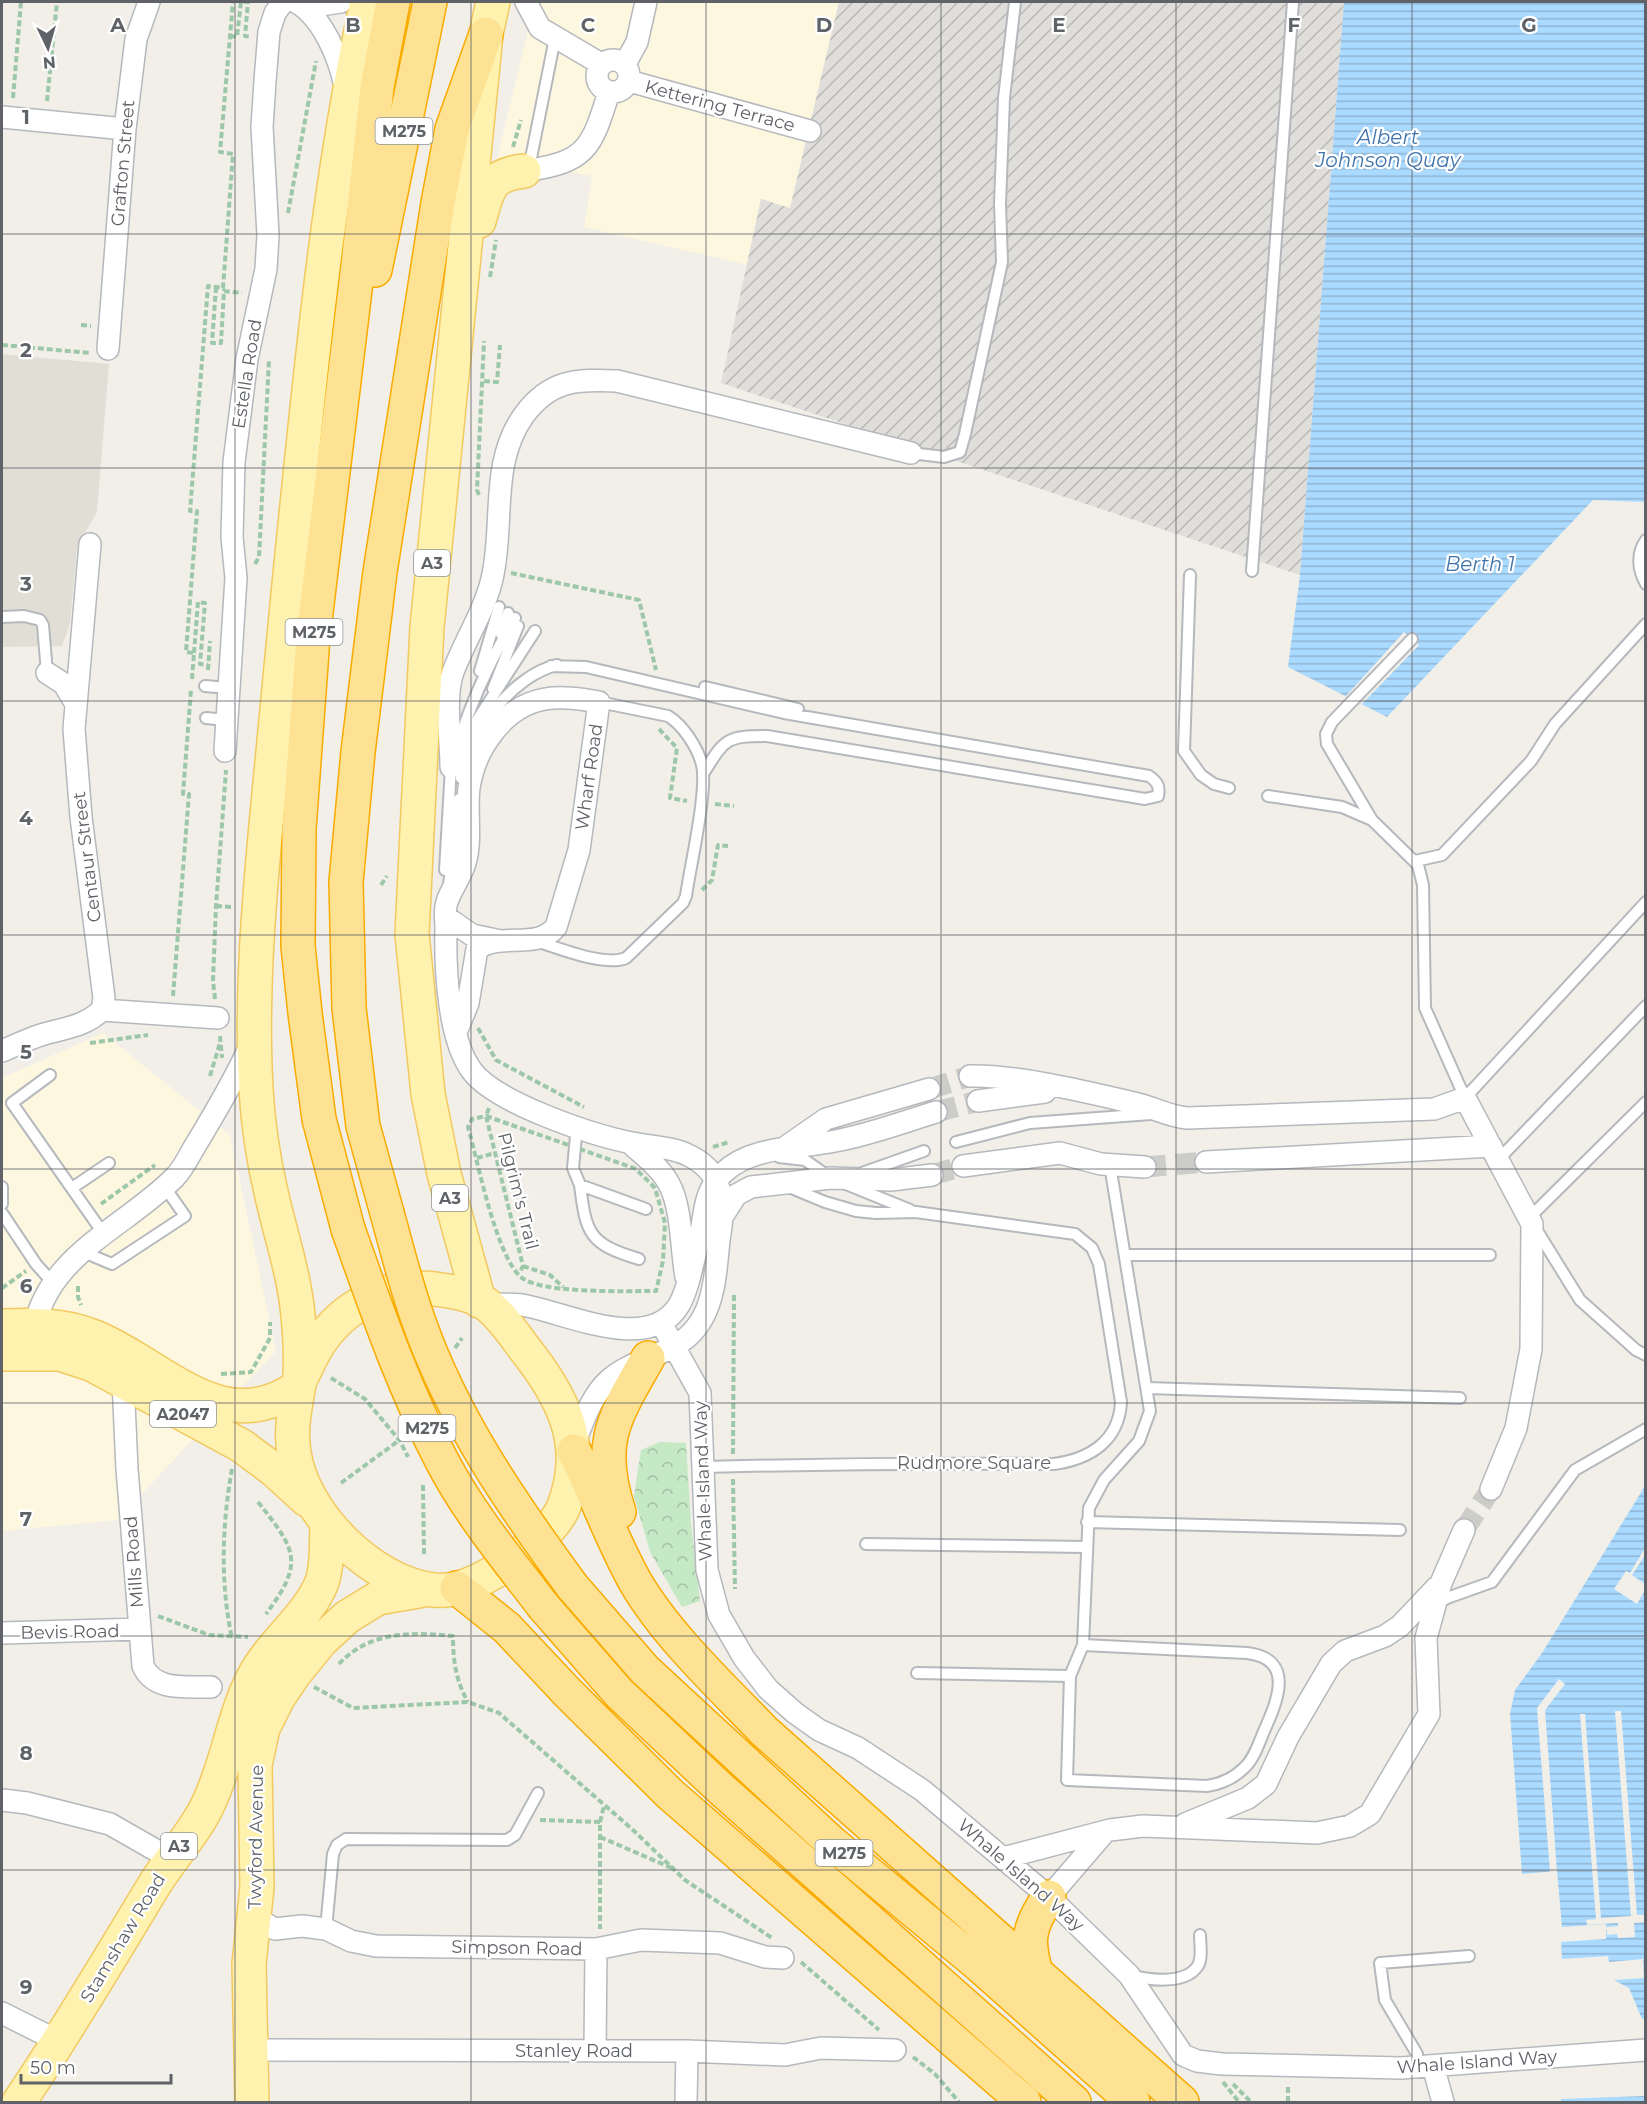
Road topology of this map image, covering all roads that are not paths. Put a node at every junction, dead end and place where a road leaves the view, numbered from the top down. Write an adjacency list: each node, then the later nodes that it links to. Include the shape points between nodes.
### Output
1 (149, 2): 20 (street, Grafton Street, via 136,39)
2 (282, 2): 40 (street, Estella Road, via 270,32 262,127 266,269 247,359 234,462 232,537 236,578)
3 (341, 2): 12 (street)
4 (367, 2): 18 (main road)
5 (393, 2): 25 (highway, M275, via 376,87)
6 (430, 2): 25 (highway, M275, via 387,222)
7 (493, 2): 13 (main road, A3)
8 (526, 2): 14 (street, via 540,28)
9 (646, 2): 16 (street, Kettering Terrace)
10 (1015, 2): 26 (lane, via 1004,98 1002,262 965,434 960,452 944,457)
11 (1293, 2): 29 (lane)
12 (301, 4): 18 (street, via 340,62)
13 (486, 34): 23 (main road, A3); 163 (highway, M275, bridge, via 452,129 438,203 379,582 346,882 348,1008 363,1126 420,1324 475,1442 520,1516 572,1586 645,1670 831,1842 979,1965)
14 (555, 38): 15 (street); 22 (lane, via 531,158)
15 (601, 64): 16 (street, via 612,59); 17 (street, via 597,80)
16 (627, 73): 17 (street, via 622,90); 21 (street, Kettering Terrace)
17 (609, 92): 22 (street, via 595,135 578,156 552,167)
18 (347, 96): 61 (main road, via 321,290 277,703 257,924)
19 (7, 111): 20 (street)
20 (125, 129): 24 (street, Grafton Street, via 94,326)
21 (810, 131)
22 (515, 172): 23 (main road, via 493,182 488,189)
23 (476, 284): 105 (main road, A3, via 427,627 412,934 428,1094 444,1174)
24 (103, 351)
25 (340, 422): 162 (highway, M275, bridge, via 313,637 299,829 298,946 319,1119 348,1229 385,1335 442,1462 482,1526 543,1607 619,1693 721,1789)
26 (911, 453): 47 (street, via 637,384 602,380 567,383 546,392 519,422 511,441 500,485 494,571 452,678)
27 (1646, 540): 31 (lane, via 1639,561)
28 (90, 544): 42 (street, Centaur Street)
29 (1252, 572)
30 (1190, 575): 49 (lane, via 1184,751 1201,775)
31 (1646, 584)
32 (2, 617): 38 (lane, via 40,620)
33 (517, 619): 36 (lane); 43 (lane); 44 (lane)
34 (1646, 624): 52 (lane, via 1555,724 1530,761 1442,855)
35 (1412, 639): 51 (lane, via 1332,722 1326,734 1327,744)
36 (498, 656): 43 (lane); 44 (lane)
37 (551, 666): 45 (lane, via 573,664 784,713); 45 (lane, via 595,663 769,701); 54 (lane, via 507,697 488,718 466,756)
38 (47, 672): 42 (street, via 64,684)
39 (205, 686): 40 (lane)
40 (228, 688): 46 (street, Estella Road, via 216,719)
41 (599, 702): 48 (lane, via 662,715 682,726 702,763); 54 (street, Wharf Road, via 560,698 535,702 520,708 493,732 473,767 466,862); 56 (street, Wharf Road, via 579,850 556,927 545,937)
42 (76, 704): 58 (street, Centaur Street, via 74,729 81,817 104,998)
43 (470, 706): 47 (lane)
44 (487, 707): 47 (lane)
45 (812, 716): 48 (lane, via 1149,776 1160,788 1158,796 1144,799 767,736 738,736 720,747)
46 (225, 759)
47 (452, 767): 54 (lane, via 444,861)
48 (703, 774): 56 (lane, via 683,903 626,958 605,960)
49 (1229, 788)
50 (1268, 796): 51 (lane, via 1342,807)
51 (1372, 820): 52 (lane)
52 (1415, 861): 67 (lane, via 1423,885 1425,1008)
53 (1646, 902): 67 (lane)
54 (446, 910): 55 (street, Wharf Road, via 472,935); 60 (street, Wharf Road, via 446,987)
55 (495, 940): 56 (street, Wharf Road); 60 (street, via 481,946 475,955 468,1003)
56 (530, 940)
57 (1646, 1006): 77 (lane)
58 (102, 1010): 59 (street, via 171,1015); 62 (street, via 77,1027 40,1035)
59 (215, 1028)
60 (457, 1030): 72 (street, Wharf Road, via 463,1058 482,1082 505,1097)
61 (255, 1038): 89 (street, via 229,1092 176,1176); 112 (main road, via 260,1141 291,1274)
62 (2, 1051)
63 (50, 1075): 91 (lane, via 12,1103)
64 (970, 1076): 66 (street, via 1006,1078)
65 (929, 1089): 75 (street, via 826,1119)
66 (1071, 1091): 68 (street); 71 (street, via 1137,1104)
67 (1465, 1098): 71 (street, via 1434,1109 1198,1118); 77 (street)
68 (978, 1101)
69 (1646, 1101): 97 (lane)
70 (936, 1112): 75 (street, via 837,1141)
71 (1160, 1113): 73 (lane, via 1030,1123)
72 (584, 1117): 74 (street, Wharf Road); 88 (lane, via 574,1146 573,1168)
73 (956, 1142)
74 (630, 1143): 86 (street, Wharf Road, via 678,1151 705,1165); 103 (street, Wharf Road, via 661,1173 673,1192)
75 (784, 1148): 78 (street)
76 (924, 1151): 85 (lane)
77 (1495, 1153): 80 (street); 97 (street)
78 (748, 1158): 85 (lane, via 805,1160); 86 (street)
79 (109, 1162): 91 (lane)
80 (1206, 1162)
81 (1110, 1165): 82 (street, via 1060,1153); 83 (street); 100 (lane)
82 (963, 1166)
83 (1144, 1167)
84 (932, 1174): 85 (street, via 891,1180)
85 (841, 1178): 87 (street); 95 (lane)
86 (717, 1180): 96 (street); 103 (street, via 705,1201 700,1239)
87 (780, 1184): 95 (lane, via 856,1210); 96 (street, via 740,1191)
88 (580, 1185): 93 (lane); 102 (lane, via 584,1221 591,1235 614,1252)
89 (164, 1186): 98 (street); 99 (lane, via 185,1216 112,1264)
90 (2, 1187): 92 (lane)
91 (72, 1188): 98 (lane)
92 (2, 1204)
93 (646, 1209)
94 (2, 1212): 104 (lane)
95 (916, 1212): 117 (lane, Rudmore Square, via 1063,1231 1075,1234 1092,1248 1099,1264 1121,1402 1106,1443 1081,1458 1054,1464)
96 (722, 1217): 109 (street, via 708,1306 696,1328)
97 (1531, 1221): 110 (lane, via 1580,1300); 118 (street, via 1531,1348 1516,1428)
98 (103, 1233): 99 (street)
99 (81, 1251): 104 (street)
100 (1125, 1255): 101 (lane); 113 (lane)
101 (1490, 1255)
102 (639, 1258)
103 (686, 1281): 106 (street, via 678,1306)
104 (53, 1283): 108 (street)
105 (482, 1302): 106 (street, via 522,1305 614,1327 651,1327); 112 (main road, via 446,1290 409,1287 361,1302 322,1338); 116 (main road, via 532,1359 557,1395 569,1423)
106 (661, 1323): 109 (street, Whale Island Way)
107 (2, 1326): 108 (main road, A2047)
108 (23, 1344): 111 (main road, A2047, via 67,1355); 112 (main road, A2047, via 92,1336 202,1396 231,1407 262,1406)
109 (662, 1352): 116 (street, via 624,1368 602,1386); 117 (street, Whale Island Way, via 700,1392); 130 (highway, M275, via 612,1425 607,1460 626,1532)
110 (1646, 1355)
111 (123, 1381): 119 (main road, A2047, via 250,1452); 128 (street, Mills Road, via 127,1469)
112 (310, 1382): 119 (main road, via 292,1420 295,1461)
113 (1148, 1388): 114 (lane); 120 (lane, via 1150,1411 1145,1430 1098,1488)
114 (1460, 1398)
115 (1646, 1429): 127 (lane, via 1575,1470 1492,1582 1447,1598)
116 (573, 1449): 126 (main road, Twyford Avenue, via 564,1507 555,1522 535,1542 489,1575); 130 (highway, M275, via 636,1583)
117 (703, 1467): 139 (street, Whale Island Way, via 704,1541 712,1593 719,1615 744,1658 795,1713 922,1790)
118 (1491, 1489)
119 (322, 1516): 126 (main road, via 371,1566 392,1578); 140 (main road, Stamshaw Road / A3, via 326,1555 321,1582 253,1677 238,1710 209,1804)
120 (1087, 1522): 121 (lane); 124 (lane)
121 (1400, 1530)
122 (1464, 1530): 125 (street)
123 (866, 1544): 124 (lane)
124 (1086, 1547): 131 (lane)
125 (1441, 1583): 127 (street); 137 (street, via 1400,1626 1345,1652 1331,1664 1288,1737 1266,1784 1248,1798)
126 (443, 1589): 142 (main road, Twyford Avenue, via 378,1598 347,1617 321,1641 278,1698 263,1728 255,1765); 161 (highway, via 507,1628 670,1794)
127 (1433, 1610): 137 (street, via 1424,1651 1429,1714 1370,1814 1350,1826 1317,1833)
128 (145, 1622): 129 (street, Bevis Road); 134 (street, Mills Road, via 143,1666 153,1681 170,1686)
129 (2, 1633)
130 (674, 1634): 148 (highway, M275, via 764,1731)
131 (1083, 1646): 133 (lane); 133 (lane, via 1257,1654 1276,1670 1278,1693 1250,1762 1226,1781 1207,1786 1067,1780)
132 (917, 1673): 133 (lane)
133 (1070, 1676)
134 (211, 1687)
135 (538, 1793): 143 (lane, via 515,1835 496,1841 346,1839 333,1854)
136 (2, 1800): 140 (street, via 110,1824)
137 (1178, 1826): 138 (street, via 1143,1826)
138 (1104, 1833): 139 (street); 141 (street)
139 (1003, 1858): 141 (street, Whale Island Way)
140 (171, 1859): 151 (main road, Stamshaw Road / A3)
141 (1048, 1897): 148 (highway, via 1035,1916 1029,1941); 149 (street, Whale Island Way)
142 (255, 1918): 143 (street, Simpson Road, via 275,1929); 152 (main road, Twyford Avenue, via 249,1964)
143 (326, 1929): 145 (street, Simpson Road, via 351,1941 376,1946)
144 (1200, 1935): 149 (lane, via 1199,1963 1194,1970 1165,1979)
145 (598, 1949): 146 (street, Simpson Road, via 641,1940 720,1942 765,1957); 154 (street)
146 (785, 1952)
147 (1468, 1956): 157 (lane, via 1380,1964 1385,2000)
148 (1036, 1972): 164 (highway, M275)
149 (1129, 1975): 157 (street, Whale Island Way, via 1177,2050 1197,2061)
150 (2, 2013): 151 (street)
151 (60, 2042): 158 (main road, Stamshaw Road / A3)
152 (252, 2050): 154 (street, Stanley Road); 159 (main road, Twyford Avenue)
153 (1646, 2050): 157 (street, Whale Island Way)
154 (595, 2051): 155 (street, Stanley Road)
155 (687, 2051): 156 (street, Stanley Road, via 785,2055 821,2048); 160 (street)
156 (902, 2051)
157 (1425, 2067): 165 (street)
158 (19, 2103)
159 (252, 2103)
160 (686, 2103)
161 (1024, 2103)
162 (1074, 2103)
163 (1133, 2103)
164 (1182, 2103)
165 (1443, 2103)

